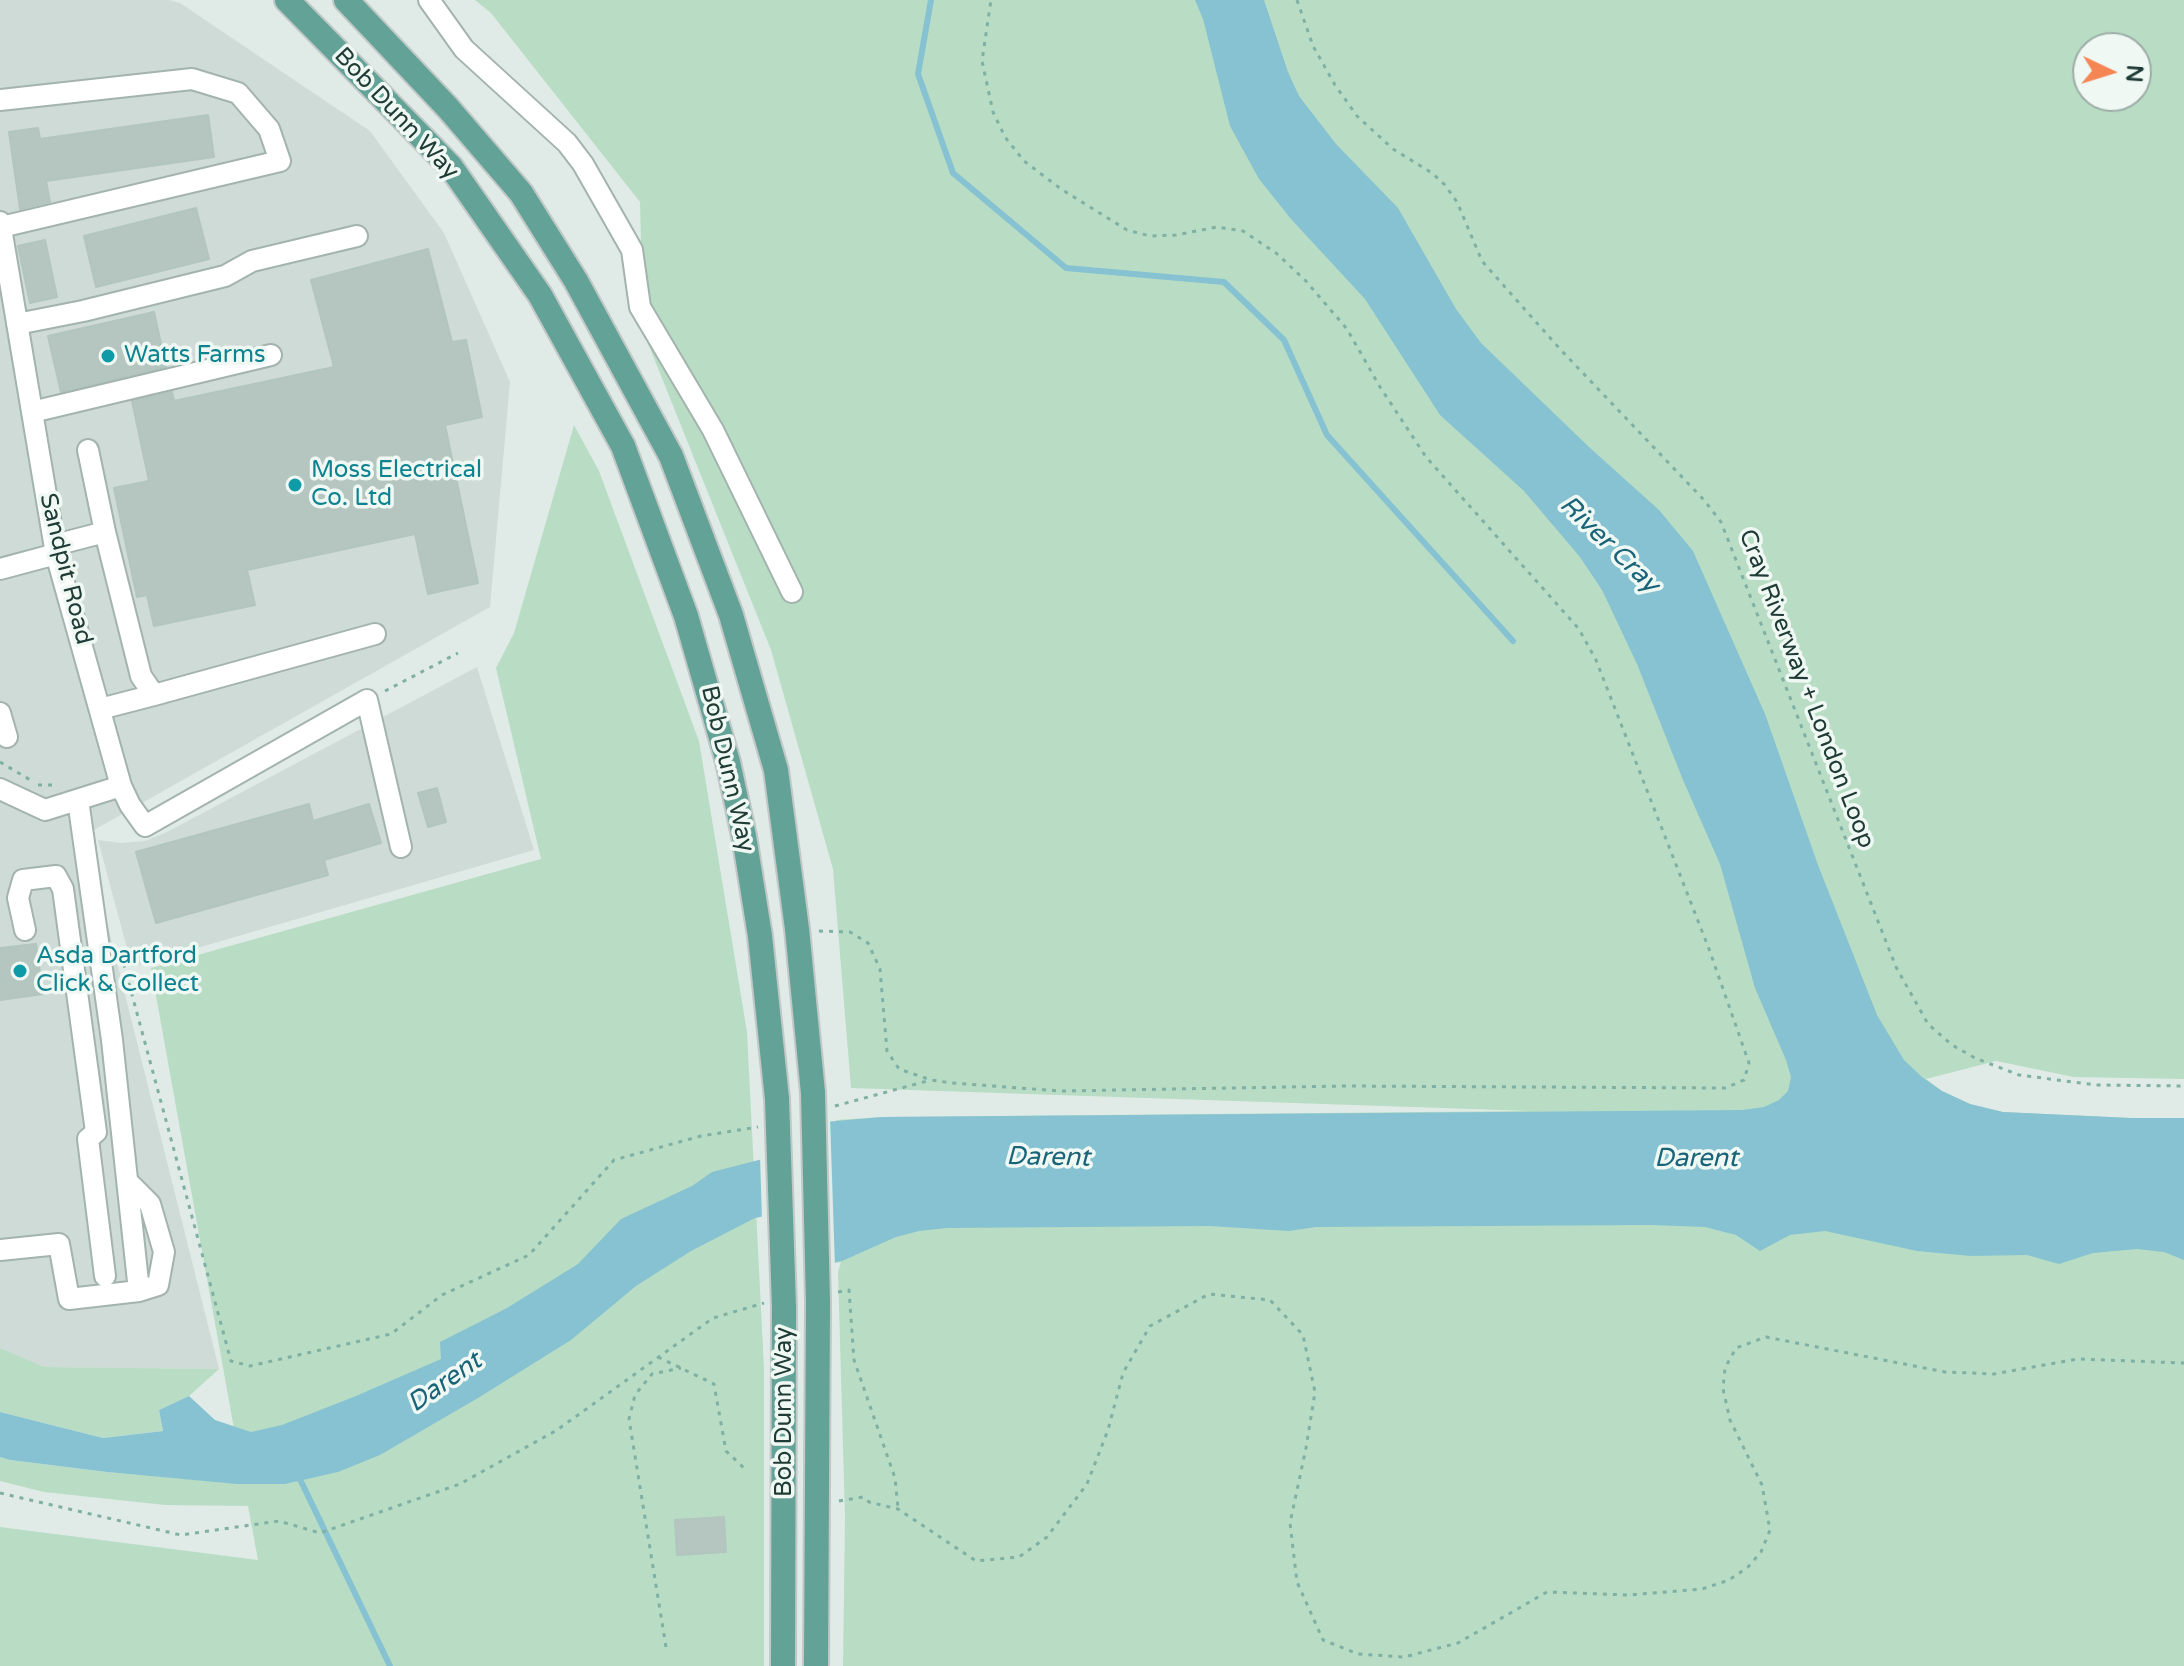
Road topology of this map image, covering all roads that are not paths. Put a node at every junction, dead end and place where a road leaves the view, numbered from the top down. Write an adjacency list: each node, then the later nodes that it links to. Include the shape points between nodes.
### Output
1 (287, 0): 32 (main road, Bob Dunn Way, bridge, via 451,167 540,295 623,446 686,616 744,836 777,1099 784,1307)
2 (346, 0): 33 (main road, Bob Dunn Way, bridge, via 521,193 576,281 671,456 731,615 776,770 820,1100)
3 (429, 0): 14 (street, via 464,49 583,164 632,250 640,307 713,430)
4 (0, 100): 5 (street, via 192,79 238,93 269,129 280,161)
5 (0, 224): 7 (street, Sandpit Road)
6 (357, 236): 7 (street, via 252,261 225,276)
7 (17, 324): 9 (street, Sandpit Road)
8 (271, 355): 9 (street)
9 (32, 412): 12 (street, Sandpit Road)
10 (88, 450): 11 (street)
11 (105, 532): 12 (street); 16 (street, via 141,676)
12 (56, 549): 13 (street); 17 (street, Sandpit Road)
13 (0, 569)
14 (792, 592)
15 (375, 634): 16 (street)
16 (154, 695): 17 (street)
17 (100, 709): 20 (street, Sandpit Road)
18 (0, 713): 19 (street)
19 (7, 737)
20 (121, 786): 22 (street); 23 (street, Sandpit Road, via 145,826 367,700)
21 (0, 789): 22 (street, via 45,810)
22 (80, 799): 24 (street)
23 (401, 847)
24 (85, 856): 25 (street); 26 (street)
25 (89, 879): 26 (street); 28 (street)
26 (60, 882): 27 (street, via 23,880 18,898); 30 (street, via 96,1132 88,1139)
27 (25, 930)
28 (128, 1182): 31 (street); 31 (street, via 150,1204 164,1252 158,1285)
29 (0, 1250): 31 (street, via 59,1244 69,1299)
30 (105, 1276)
31 (139, 1291)
32 (783, 1666)
33 (816, 1666)

